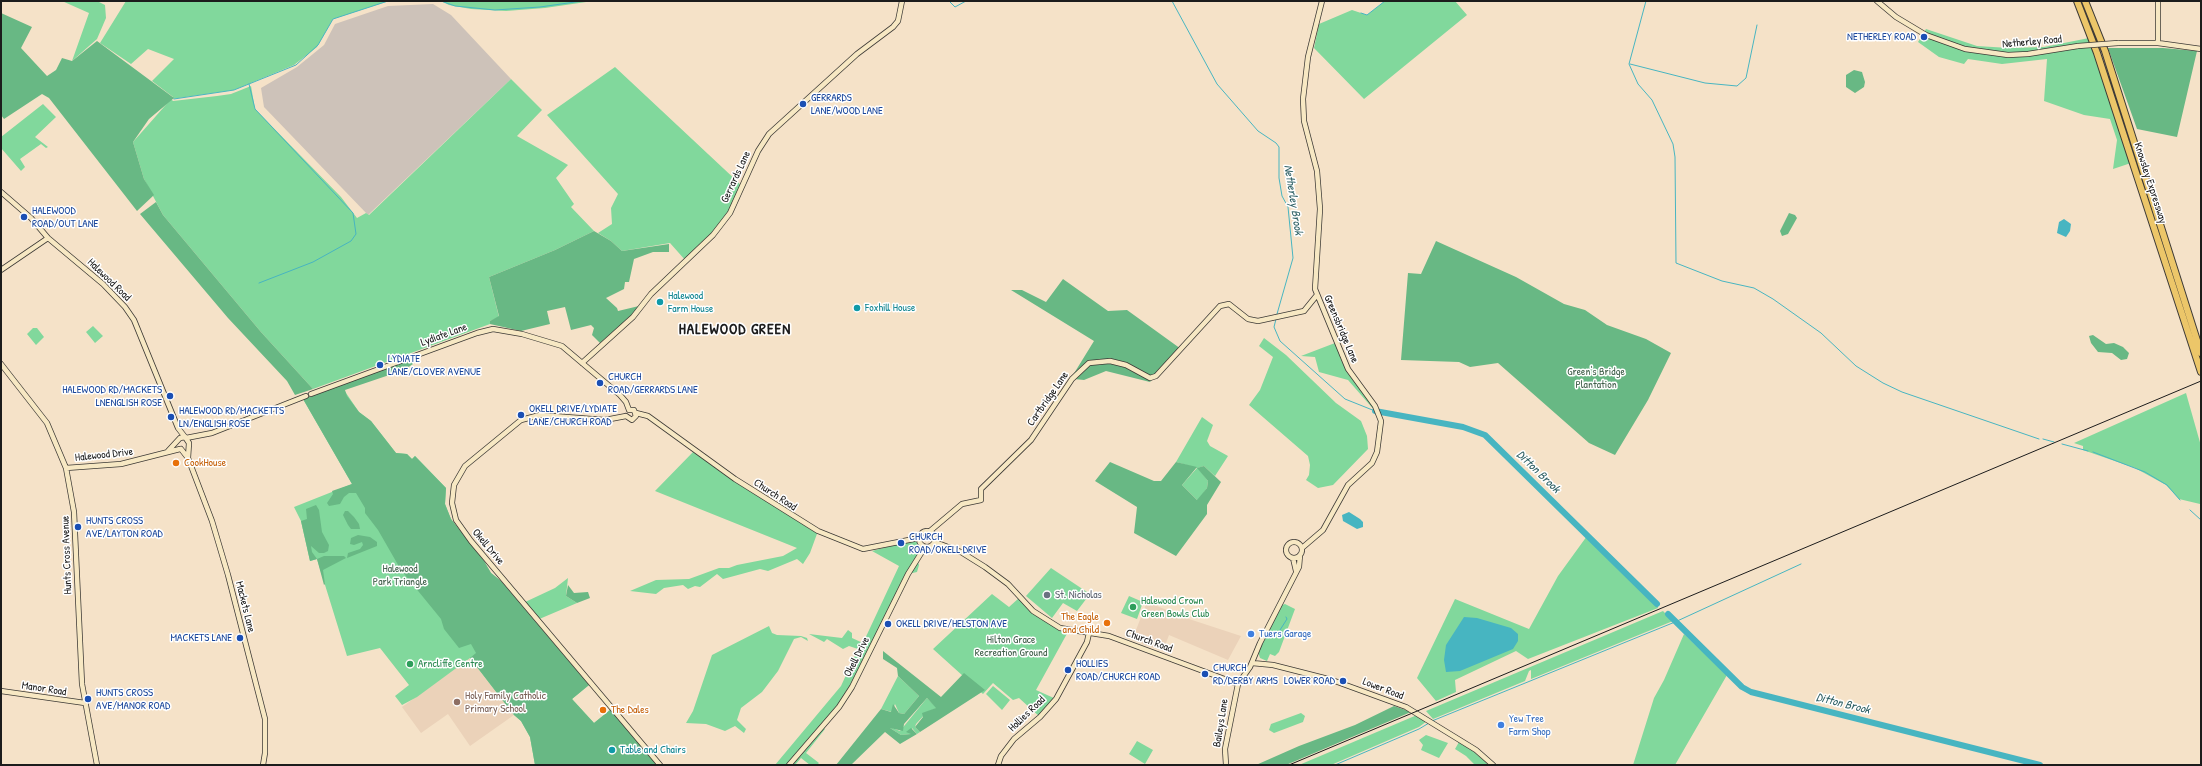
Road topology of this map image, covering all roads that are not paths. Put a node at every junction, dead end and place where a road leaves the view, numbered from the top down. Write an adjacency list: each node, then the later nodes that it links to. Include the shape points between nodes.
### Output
1 (902, 1): 14 (street, Gerrards Lane, via 898,21 893,27 856,54 769,134 761,145 733,207 713,235 651,294 633,317)
2 (1322, 1): 12 (street, Greensbridge Lane, via 1308,57 1303,99 1304,122 1317,172 1320,209 1315,280)
3 (1877, 1): 7 (street, Netherley Road, bridge, via 1896,17 1926,35 1965,49 2008,55 2078,46)
4 (2077, 1): 16 (highway, Knowsley Expressway, via 2097,53)
5 (2085, 1): 13 (highway, Knowsley Expressway, via 2105,51)
6 (2158, 1): 7 (street)
7 (2158, 43): 8 (street, Netherley Road)
8 (2201, 49)
9 (1, 192): 10 (street, Halewood Road, via 31,218)
10 (48, 238): 11 (street); 20 (street, Halewood Road, via 103,284 134,320)
11 (1, 270)
12 (1317, 295): 29 (street, Cartbridge Lane, via 1304,311 1263,320 1251,321 1229,304 1220,306 1156,376 1150,378 1126,365 1110,361 1089,363 1072,379 1031,440 981,489 981,500 962,504); 31 (street, Greensbridge Lane, via 1348,369 1376,409 1381,421 1377,452 1372,463 1348,485 1322,530)
13 (2201, 353)
14 (582, 363): 17 (street, via 620,395); 21 (street, Lydiate Lane, via 566,349 554,343 493,329)
15 (1, 364): 28 (street, Hunts Cross Avenue, via 47,423)
16 (2201, 370)
17 (629, 410): 18 (street); 19 (street)
18 (636, 413): 19 (street, via 633,420); 30 (street, Church Road, via 648,416 735,479 818,531 864,549)
19 (626, 416): 46 (street, Okell Drive, via 605,420 540,415 521,420 465,466 454,485 452,503 456,520 468,538)
20 (178, 428): 22 (street, Halewood Road); 23 (street, Halewood Road)
21 (197, 437): 22 (street, Lydiate Lane); 24 (street, Lydiate Lane)
22 (186, 438): 23 (street, Lydiate Lane); 24 (street, Halewood Road)
23 (178, 441): 25 (street, Mackets Lane); 26 (street, Halewood Drive)
24 (189, 445): 25 (street, Halewood Drive); 27 (street, Mackets Lane)
25 (180, 449): 26 (street, Halewood Drive); 27 (street, Mackets Lane)
26 (168, 451): 28 (street, Halewood Drive, via 121,464)
27 (188, 458): 45 (street, Mackets Lane, via 212,522 228,575 265,719)
28 (66, 468): 43 (street, Hunts Cross Avenue, via 74,512 80,658)
29 (930, 531): 30 (street, via 923,532); 32 (street, via 936,537)
30 (919, 538): 34 (street)
31 (1313, 539): 33 (street); 35 (street, Greensbridge Lane)
32 (935, 542): 34 (street, via 932,546); 39 (street, Church Road, via 961,552 985,567 1008,584 1033,611 1053,624 1064,629)
33 (1298, 542): 35 (street); 37 (street, via 1293,541 1287,546 1287,554)
34 (925, 547): 47 (street, Okell Drive, via 908,574 852,687 839,707)
35 (1302, 548): 36 (street)
36 (1300, 555): 37 (street); 38 (street, via 1299,567)
37 (1293, 558): 38 (street)
38 (1296, 570): 40 (street)
39 (1089, 632): 41 (street, Church Road, via 1109,636); 48 (street, Hollies Road, via 1087,642 1056,699 1040,718 1014,739 1001,756)
40 (1252, 663): 41 (street); 50 (street, Lower Road, via 1284,667 1345,684 1406,707 1476,750)
41 (1238, 684): 49 (street, Baileys Lane, via 1225,748)
42 (1, 691): 43 (street, Manor Road)
43 (85, 703): 44 (street, Hunts Cross Avenue)
44 (97, 765)
45 (264, 765)
46 (660, 765)
47 (789, 765)
48 (998, 765)
49 (1226, 765)
50 (1493, 765)

